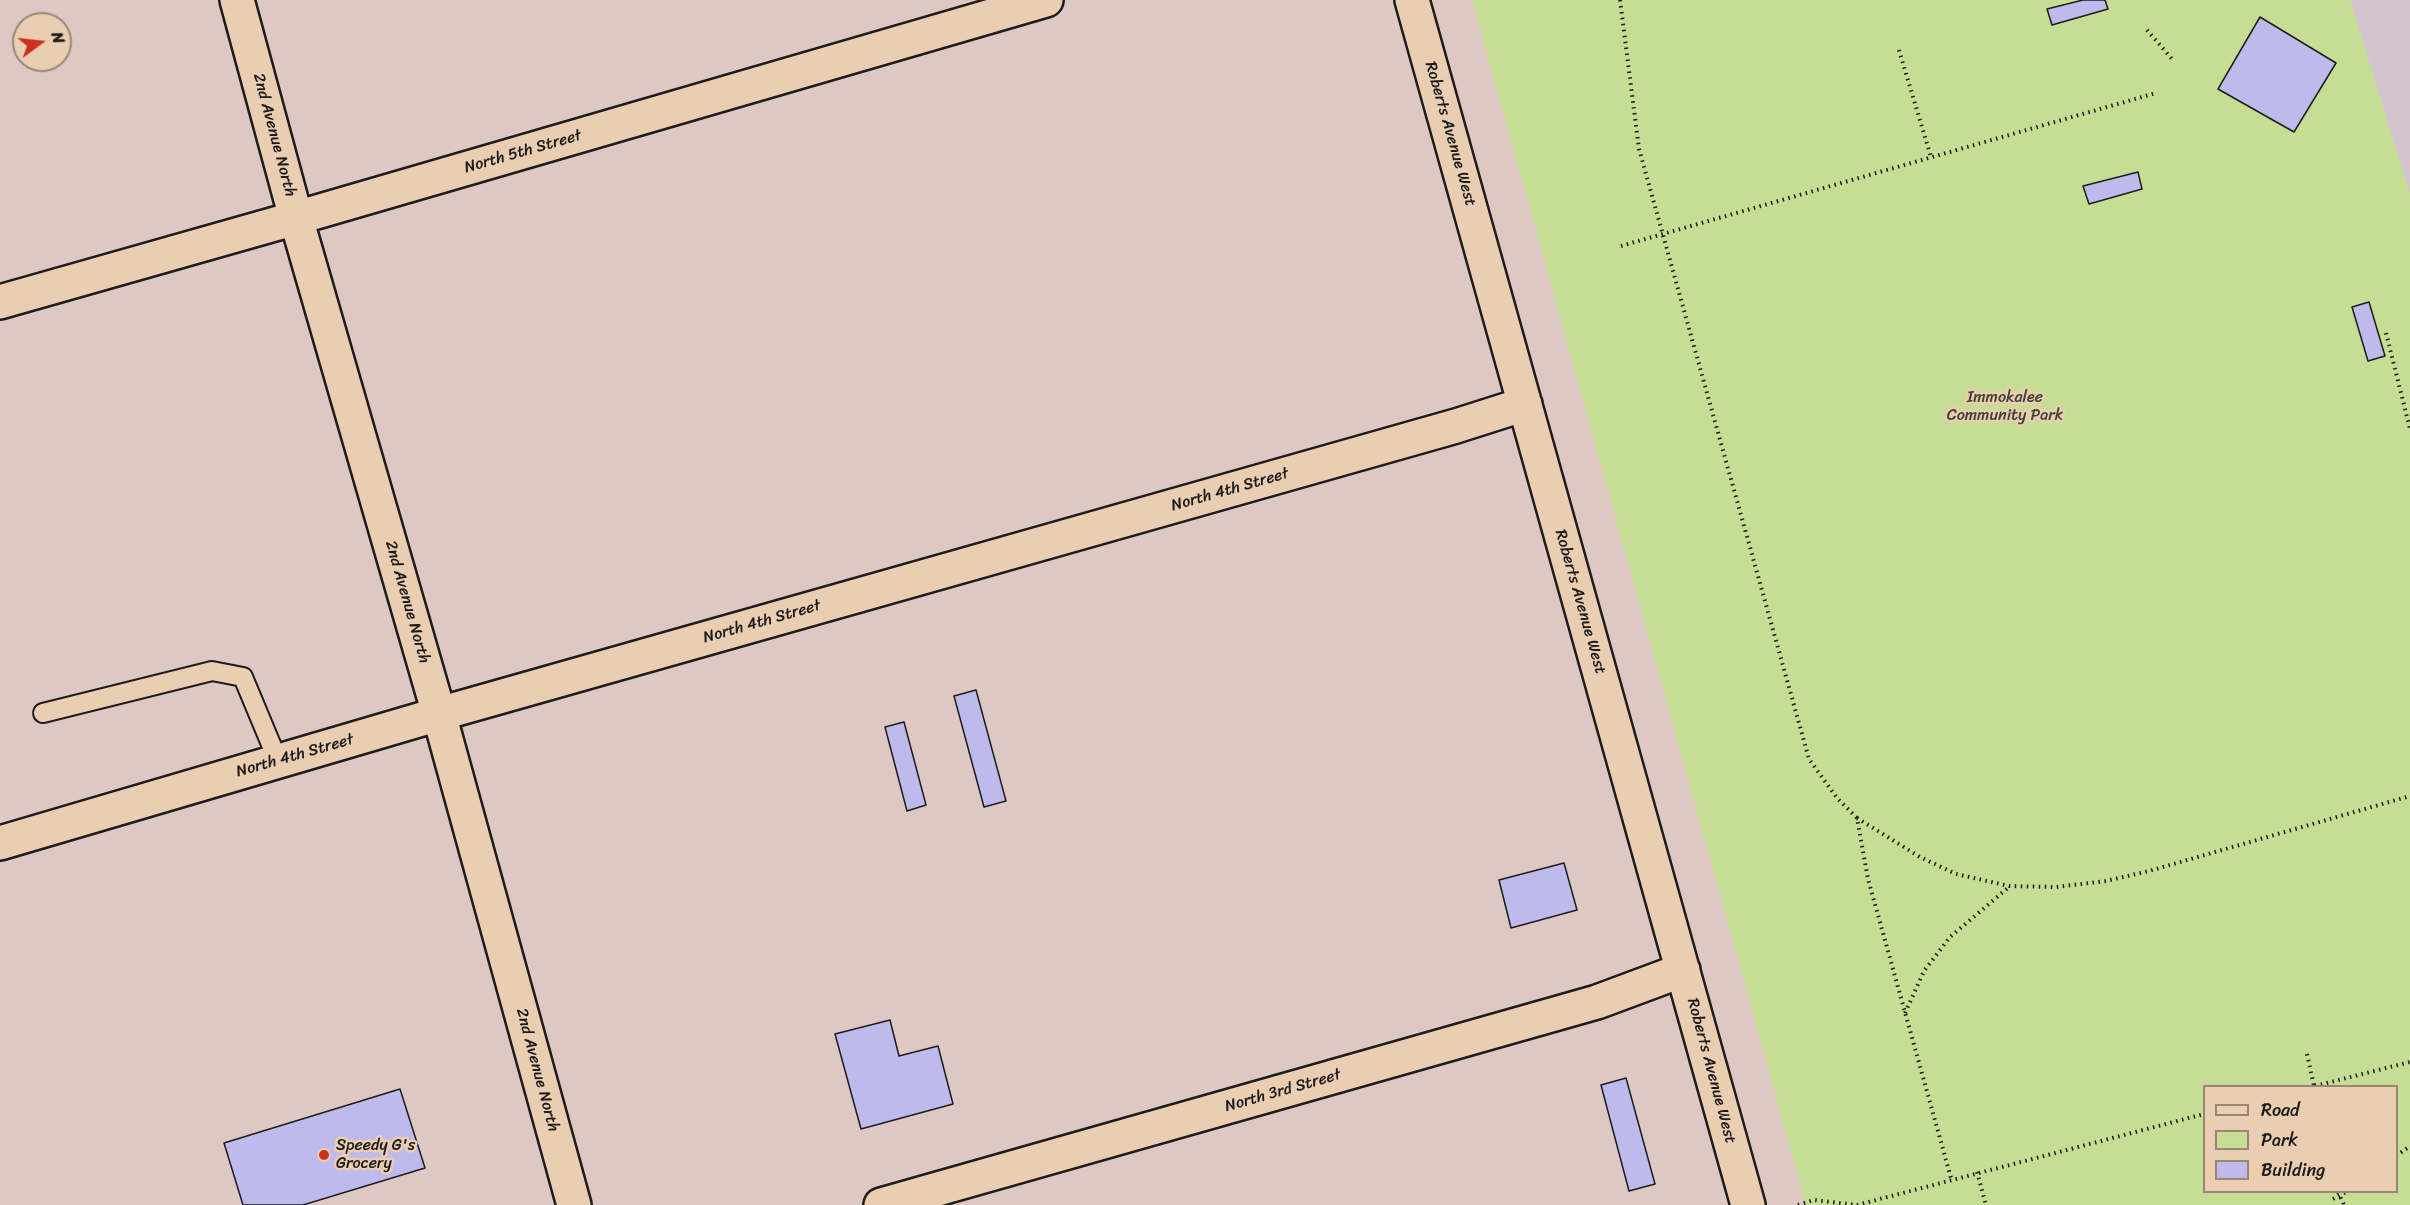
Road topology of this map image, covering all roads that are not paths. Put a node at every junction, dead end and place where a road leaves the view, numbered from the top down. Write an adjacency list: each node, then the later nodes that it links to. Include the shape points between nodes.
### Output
1 (237, 0): 4 (street, 2nd Avenue North)
2 (1046, 0): 4 (street, North 5th Street)
3 (1412, 0): 6 (street, Roberts Avenue West)
4 (296, 218): 5 (street, North 5th Street); 8 (street, 2nd Avenue North)
5 (0, 302)
6 (1525, 404): 8 (street, North 4th Street); 11 (street, Roberts Avenue West)
7 (43, 713): 9 (lane, via 212,671 243,677)
8 (439, 714): 9 (street, North 4th Street); 12 (street, 2nd Avenue North)
9 (278, 761): 10 (street, North 4th Street)
10 (0, 843)
11 (1683, 970): 13 (street, North 3rd Street, via 1586,1005); 14 (street, Roberts Avenue West)
12 (573, 1205)
13 (881, 1205)
14 (1748, 1205)

